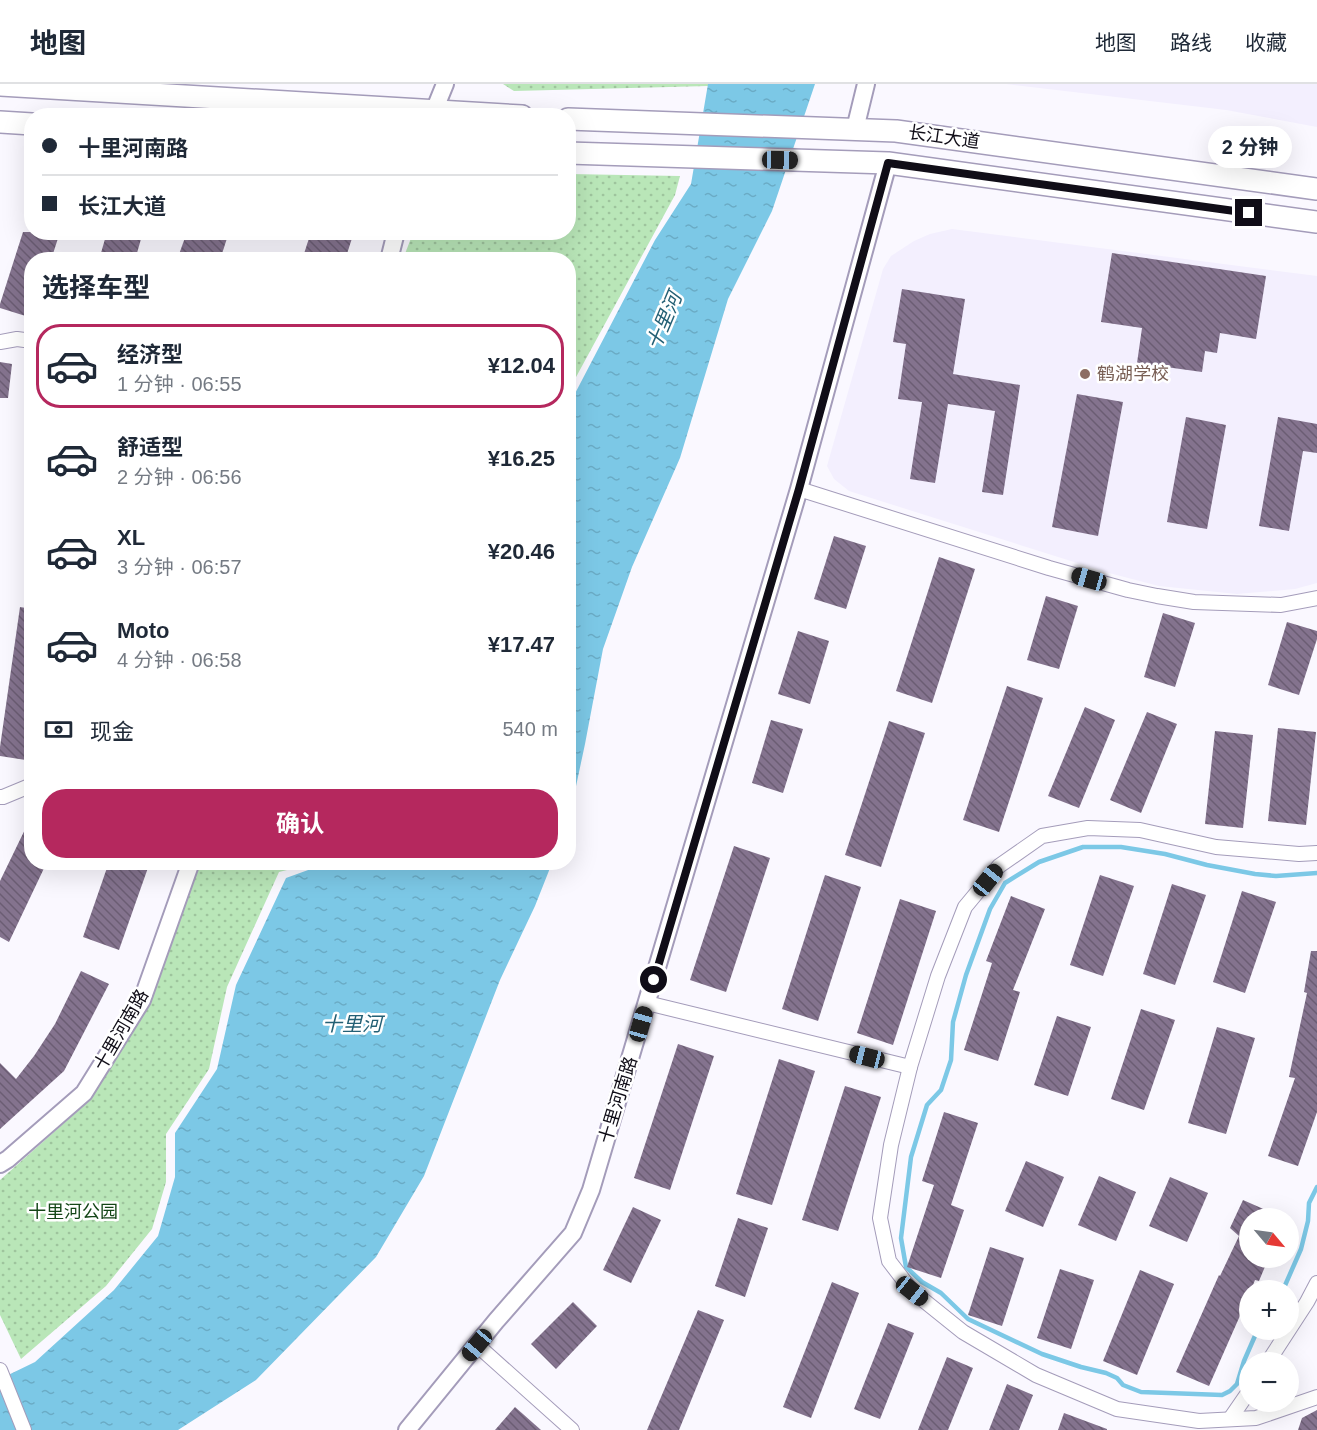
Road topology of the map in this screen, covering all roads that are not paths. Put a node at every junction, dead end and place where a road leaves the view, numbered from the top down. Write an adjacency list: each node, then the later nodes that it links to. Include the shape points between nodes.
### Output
1 (445, 84): 5 (street)
2 (866, 84): 9 (street)
3 (0, 85): 4 (main road)
4 (369, 108)
5 (435, 108)
6 (576, 119): 9 (main road, 长江大道)
7 (0, 122): 8 (main road)
8 (24, 124)
9 (855, 129): 12 (main road, 长江大道, via 896,131)
10 (576, 153): 11 (main road, 长江大道)
11 (888, 163): 13 (main road, 长江大道); 16 (street, 十里河南路)
12 (1317, 189)
13 (1317, 222)
14 (24, 340): 15 (street)
15 (0, 342)
16 (799, 489): 17 (street, via 1128,590 1194,602 1281,605); 22 (street, 十里河南路)
17 (1317, 598)
18 (24, 789): 19 (street)
19 (1, 800)
20 (1317, 853): 23 (street, via 1216,847 1140,830 1088,828 1042,836 999,866 965,907 938,976)
21 (189, 870): 24 (street, 十里河南路, via 141,1000 84,1093)
22 (647, 1003): 23 (street); 26 (street, 十里河南路, via 591,1190 573,1233)
23 (910, 1067): 31 (street, via 891,1145 880,1218 889,1261 912,1291 963,1332 1027,1370 1117,1409 1199,1421)
24 (0, 1164)
25 (1317, 1283): 27 (street)
26 (477, 1345): 33 (street, 十里河南路); 34 (street)
27 (1274, 1352)
28 (0, 1370): 32 (street)
29 (1317, 1397): 31 (street, via 1256,1418)
30 (1239, 1406): 31 (street)
31 (1230, 1419)
32 (24, 1430)
33 (407, 1430)
34 (572, 1430)

